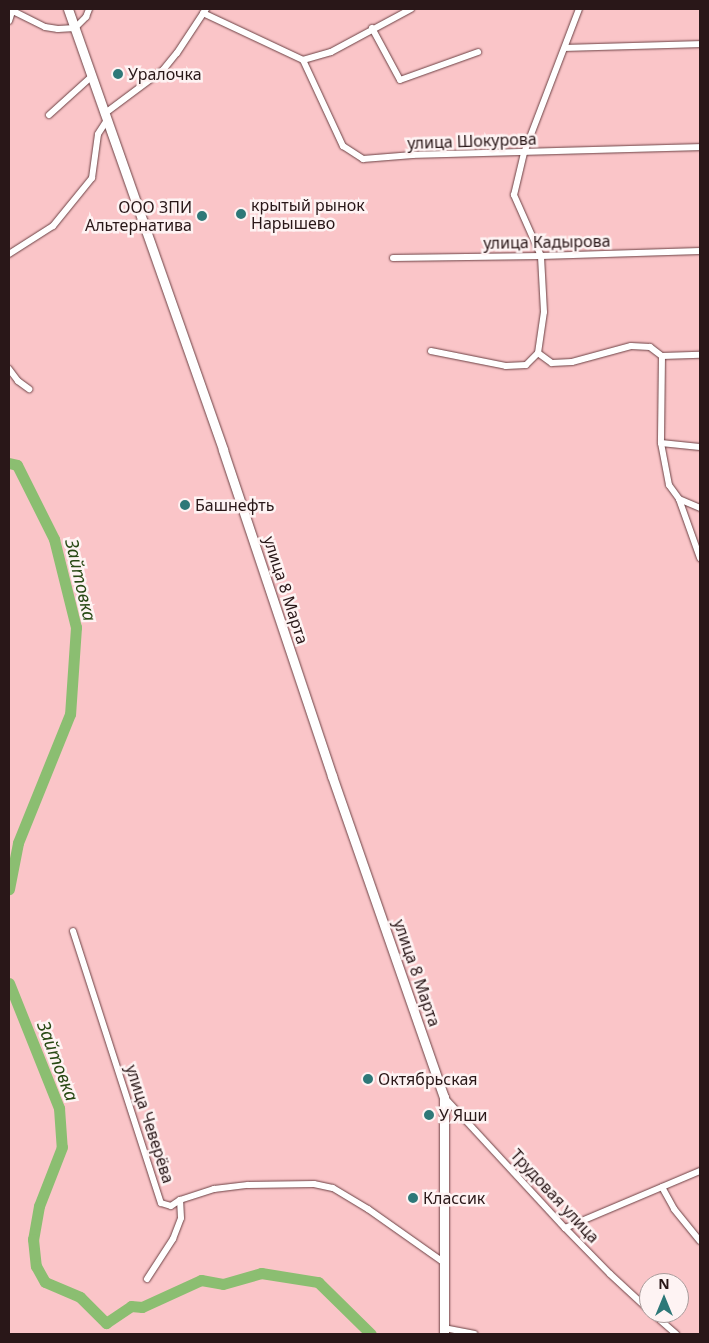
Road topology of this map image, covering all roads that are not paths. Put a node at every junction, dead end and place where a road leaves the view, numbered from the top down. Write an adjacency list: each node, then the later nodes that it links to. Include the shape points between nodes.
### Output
1 (68, 9): 8 (main road, улица 8 Марта)
2 (89, 9): 8 (street)
3 (411, 9): 9 (street)
4 (579, 9): 11 (street)
5 (11, 11): 7 (street); 8 (street, via 45,27)
6 (204, 11): 13 (street); 16 (street, via 163,70)
7 (9, 21)
8 (75, 28): 14 (main road, улица 8 Марта)
9 (372, 28): 12 (street, via 400,80); 13 (street, via 331,52)
10 (700, 44): 11 (street)
11 (566, 48): 18 (street)
12 (478, 52)
13 (303, 60): 18 (street, улица Шокурова, via 343,146 363,159)
14 (91, 78): 15 (street); 16 (main road, улица 8 Марта)
15 (49, 115)
16 (106, 117): 20 (street, via 98,134 92,178 53,226); 35 (main road, улица 8 Марта)
17 (700, 147): 18 (street, улица Шокурова)
18 (524, 153): 21 (street, via 514,195)
19 (700, 251): 21 (street, улица Кадырова)
20 (9, 254)
21 (541, 256): 22 (street, улица Кадырова); 24 (street, via 544,312)
22 (394, 258)
23 (431, 351): 24 (street, via 506,366 526,365)
24 (538, 353): 26 (street, via 552,363 572,362 631,346 650,347)
25 (700, 355): 26 (street)
26 (662, 356): 29 (street)
27 (9, 369): 28 (street)
28 (29, 389)
29 (660, 443): 30 (street); 31 (street, via 669,485)
30 (700, 447)
31 (679, 499): 32 (street); 33 (street)
32 (700, 508)
33 (700, 558)
34 (73, 931): 38 (street, улица Чеверёва, via 161,1204 171,1206)
35 (444, 1097): 39 (street, Трудовая улица); 41 (main road, улица 8 Марта)
36 (700, 1171): 37 (street)
37 (662, 1187): 39 (street); 40 (street, via 674,1209)
38 (180, 1200): 41 (street, улица Чеверёва, via 214,1189 248,1185 314,1184 333,1188); 42 (street, via 181,1218 173,1239)
39 (565, 1228): 43 (street, Трудовая улица)
40 (700, 1241)
41 (443, 1262): 45 (main road, улица 8 Марта)
42 (147, 1280)
43 (639, 1301)
44 (663, 1323): 47 (street)
45 (444, 1331): 46 (street, via 457,1329)
46 (474, 1334)
47 (676, 1334)

